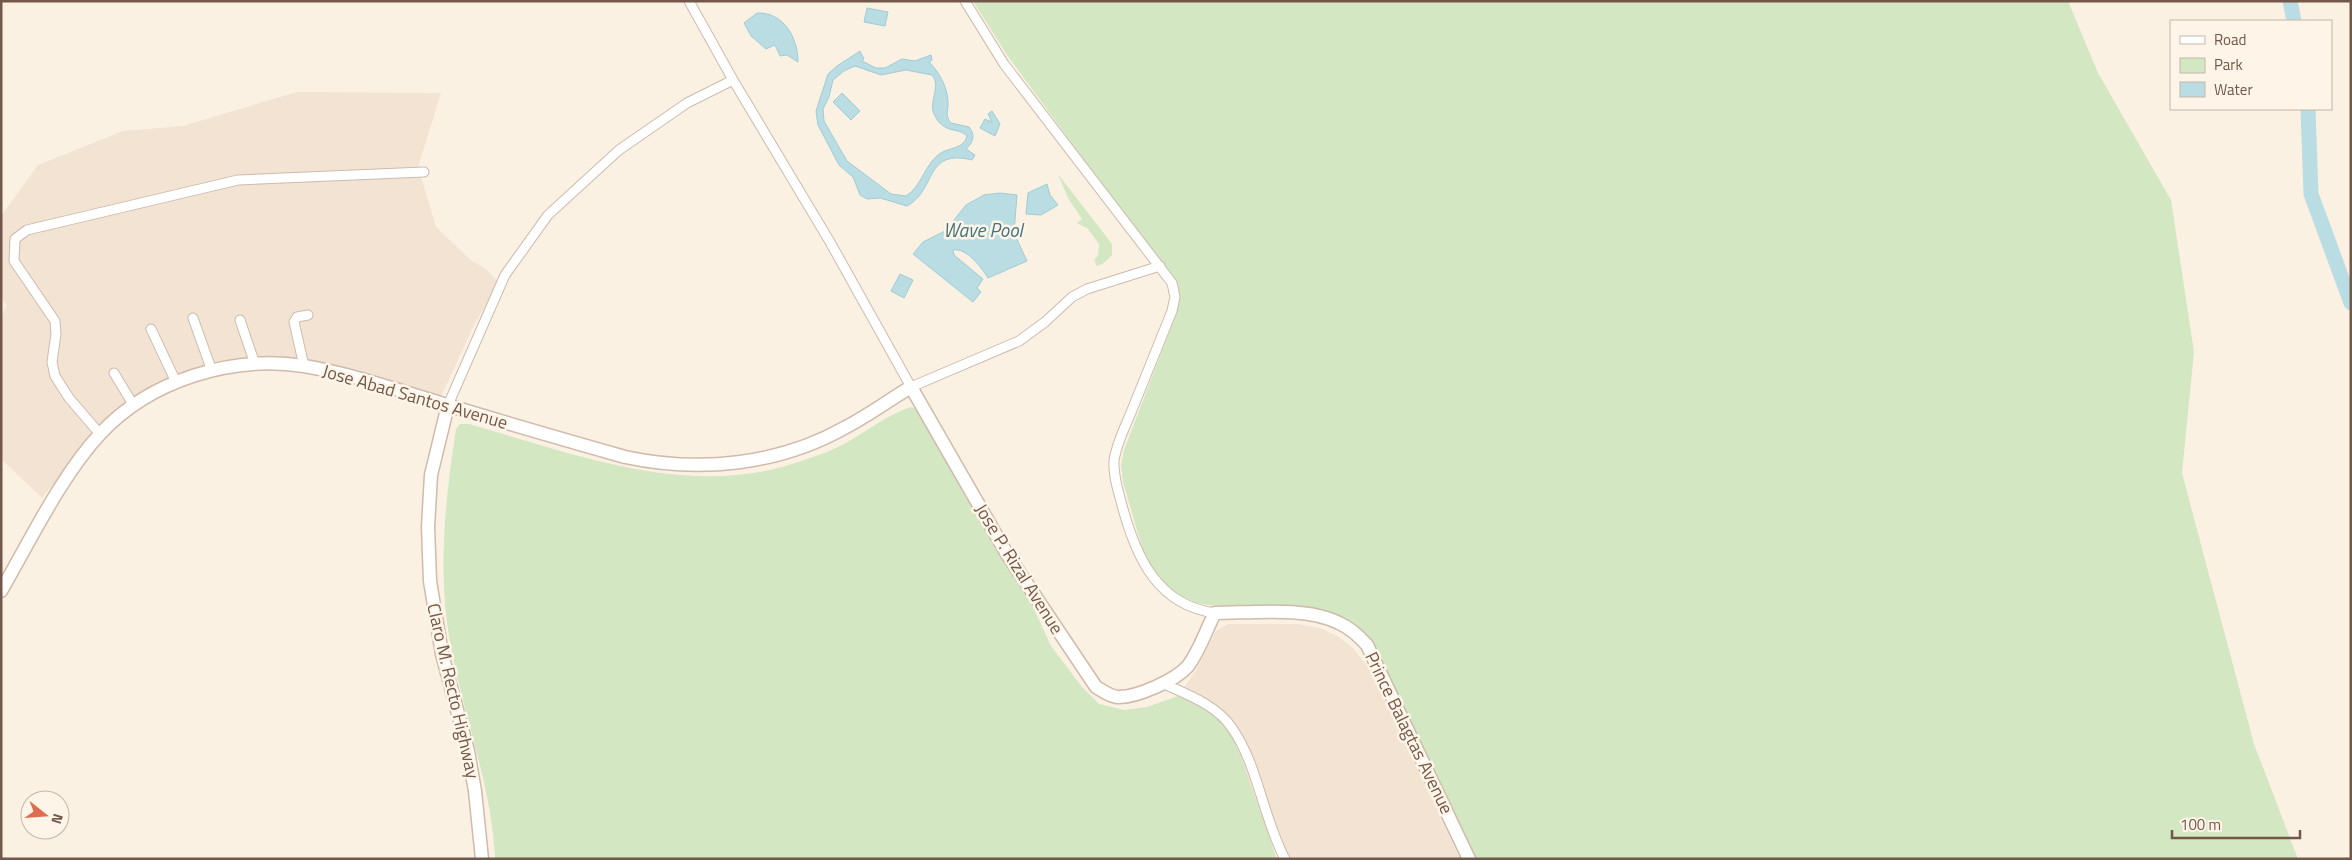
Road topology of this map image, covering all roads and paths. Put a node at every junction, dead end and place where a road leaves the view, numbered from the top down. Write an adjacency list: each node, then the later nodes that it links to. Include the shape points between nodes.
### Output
1 (689, 1): 3 (street)
2 (964, 1): 5 (street, via 1004,64)
3 (732, 80): 15 (street, via 830,242); 17 (street, via 687,103 619,150 548,215 505,275)
4 (424, 172): 18 (street, via 238,180 27,230 14,239 14,261 55,321 52,362 55,376)
5 (1160, 266): 15 (street, via 1087,289 1072,297 1019,340); 20 (street, via 1172,284 1174,304 1114,459 1115,478 1133,544 1151,576 1171,595 1191,607)
6 (308, 315): 11 (street, via 297,317 294,322)
7 (193, 318): 12 (street)
8 (240, 320): 10 (street)
9 (151, 329): 14 (street)
10 (255, 364): 11 (main road, Jose Abad Santos Avenue); 12 (main road, Jose Abad Santos Avenue)
11 (304, 366): 17 (main road, Jose Abad Santos Avenue)
12 (212, 371): 14 (main road, Jose Abad Santos Avenue)
13 (114, 373): 16 (street)
14 (176, 382): 16 (main road, Jose Abad Santos Avenue)
15 (911, 386): 17 (main road, Jose Abad Santos Avenue, via 846,428 805,446 760,459 689,466 625,457); 21 (main road, Jose P. Rizal Avenue, via 1007,554 1096,687 1118,697 1143,692)
16 (134, 406): 18 (main road, Jose Abad Santos Avenue)
17 (448, 406): 22 (main road, Claro M. Recto Highway, via 431,475 428,503 430,581 445,672 476,791)
18 (100, 434): 19 (main road, Jose Abad Santos Avenue, via 64,485)
19 (1, 591)
20 (1215, 613): 21 (main road, Jose P. Rizal Avenue, via 1187,666); 24 (main road, Prince Balagtas Avenue, via 1312,615 1339,622 1355,633 1367,645)
21 (1162, 683): 23 (street, via 1200,700 1232,727 1244,749 1275,840)
22 (482, 859)
23 (1285, 859)
24 (1469, 859)

